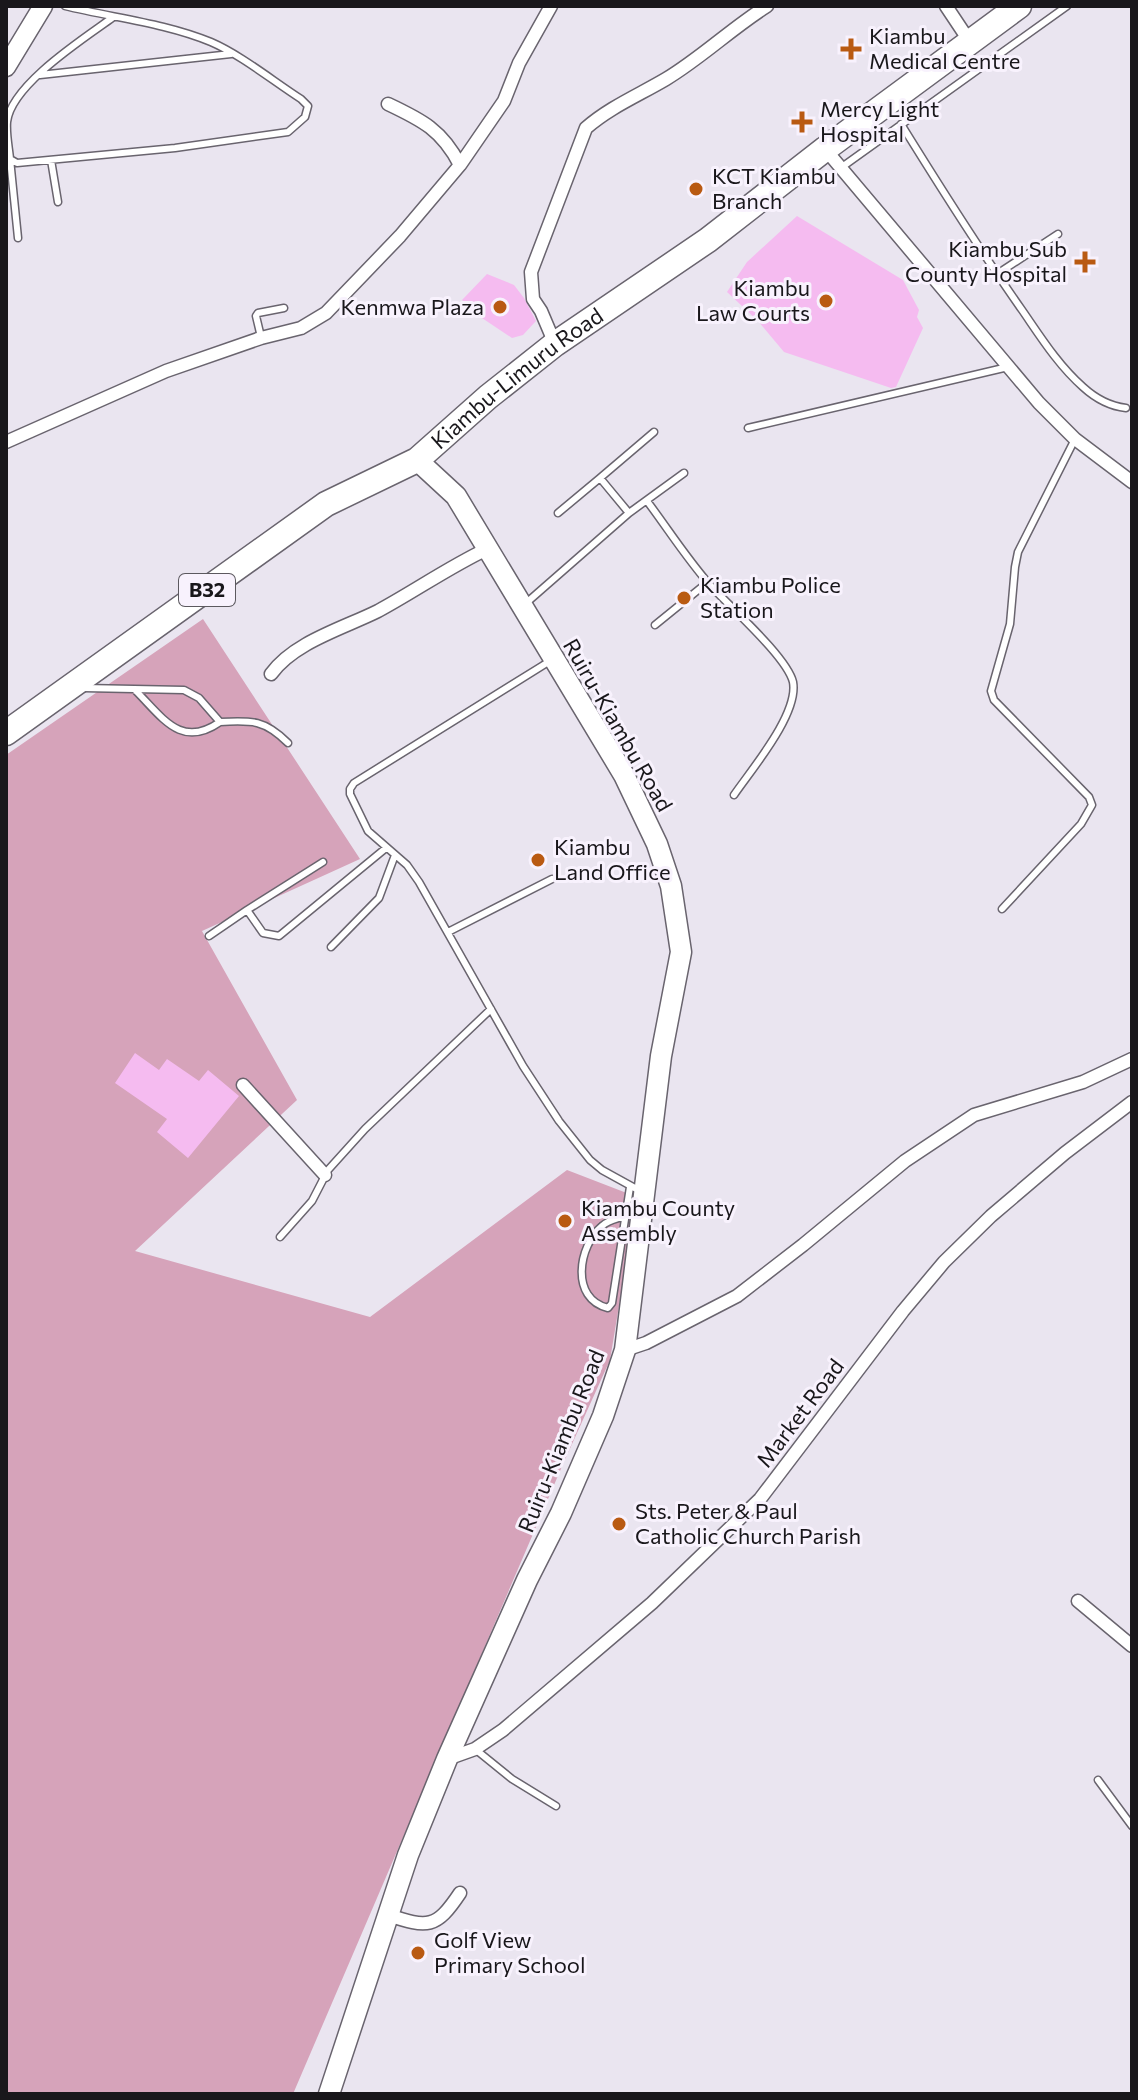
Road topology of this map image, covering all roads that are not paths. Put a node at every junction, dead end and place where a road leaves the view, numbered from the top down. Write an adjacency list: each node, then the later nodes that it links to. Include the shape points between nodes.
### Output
1 (43, 6): 13 (main road)
2 (65, 6): 10 (lane)
3 (551, 6): 20 (street, via 504,101)
4 (767, 6): 28 (street, via 669,78 586,128 531,272 533,299)
5 (946, 6): 11 (street)
6 (1019, 6): 11 (highway, Kiambu-Limuru Road / B32)
7 (1051, 6): 9 (lane)
8 (1067, 6): 9 (lane)
9 (1056, 13): 16 (lane)
10 (112, 18): 12 (lane, via 148,22 212,42); 14 (lane)
11 (970, 42): 17 (highway, Kiambu-Limuru Road / B32)
12 (231, 54): 14 (lane); 19 (lane, via 301,99 308,106 305,117 288,132)
13 (6, 67)
14 (38, 76): 18 (lane, via 12,106 7,122)
15 (388, 104): 20 (street, via 436,129)
16 (901, 124): 21 (lane); 25 (lane)
17 (825, 149): 21 (street); 28 (highway, Kiambu-Limuru Road / B32, via 708,240)
18 (10, 159): 19 (lane); 24 (lane)
19 (51, 160): 22 (lane)
20 (460, 165): 27 (street, via 326,313 301,328)
21 (840, 169): 29 (street)
22 (58, 202)
23 (1058, 234): 25 (lane)
24 (18, 238)
25 (997, 274): 30 (lane, via 1058,361 1082,386 1112,406)
26 (284, 308): 27 (lane, via 258,313)
27 (261, 338): 34 (street, via 166,371)
28 (555, 344): 35 (highway, Kiambu-Limuru Road / B32)
29 (1008, 367): 31 (lane); 33 (street)
30 (1126, 408)
31 (748, 428)
32 (654, 432): 37 (lane)
33 (1075, 439): 38 (street); 58 (lane, via 1018,552 1010,624 991,691 1092,805 1081,824)
34 (6, 442)
35 (417, 460): 42 (main road, Ruiru-Kiambu Road, via 456,496); 48 (highway, Kiambu-Limuru Road / B32, via 326,504)
36 (684, 473): 39 (lane)
37 (600, 478): 40 (lane); 41 (lane)
38 (1132, 482)
39 (647, 501): 41 (lane); 43 (lane)
40 (558, 513)
41 (629, 513): 44 (lane)
42 (487, 549): 44 (main road, Ruiru-Kiambu Road); 47 (street, via 301,649)
43 (708, 582): 45 (lane); 53 (lane, via 785,665 793,684 778,730)
44 (523, 606): 46 (main road, Ruiru-Kiambu Road)
45 (655, 625)
46 (553, 660): 54 (lane, via 354,783 350,794 359,817); 68 (main road, Ruiru-Kiambu Road, via 624,775 671,886 681,952)
47 (271, 674)
48 (72, 687): 49 (lane); 51 (highway, Kiambu-Limuru Road / B32)
49 (136, 691): 50 (lane, via 184,690); 50 (lane, via 182,732 195,734)
50 (220, 722): 52 (lane, via 266,725)
51 (6, 733)
52 (288, 743)
53 (734, 795)
54 (386, 848): 55 (lane); 59 (lane, via 279,936 263,933)
55 (395, 855): 60 (lane, via 413,874); 62 (lane, via 379,898)
56 (323, 862): 59 (lane)
57 (552, 879): 60 (lane)
58 (1002, 909)
59 (247, 910): 61 (lane)
60 (448, 932): 63 (lane)
61 (209, 936)
62 (331, 947)
63 (491, 1009): 67 (lane, via 365,1129); 68 (lane, via 577,1145 602,1170)
64 (1132, 1059): 71 (street, via 1083,1082 974,1115 905,1161 737,1296)
65 (243, 1085): 67 (street)
66 (1132, 1102): 74 (street, Market Road, via 1065,1153 944,1262 760,1499 652,1603)
67 (325, 1175): 70 (lane, via 312,1201)
68 (637, 1190): 69 (lane); 71 (main road, Ruiru-Kiambu Road)
69 (625, 1216): 69 (lane, via 612,1303 599,1306 585,1290 582,1268 600,1228)
70 (280, 1237)
71 (625, 1350): 75 (main road, Ruiru-Kiambu Road, via 561,1513)
72 (1078, 1601): 73 (street)
73 (1132, 1646)
74 (475, 1749): 75 (street, Market Road); 77 (lane)
75 (447, 1759): 80 (main road, Ruiru-Kiambu Road)
76 (1098, 1780): 78 (lane)
77 (556, 1806)
78 (1132, 1826)
79 (460, 1893): 80 (street, via 435,1922 424,1925)
80 (388, 1915): 81 (main road, Ruiru-Kiambu Road)
81 (329, 2094)

